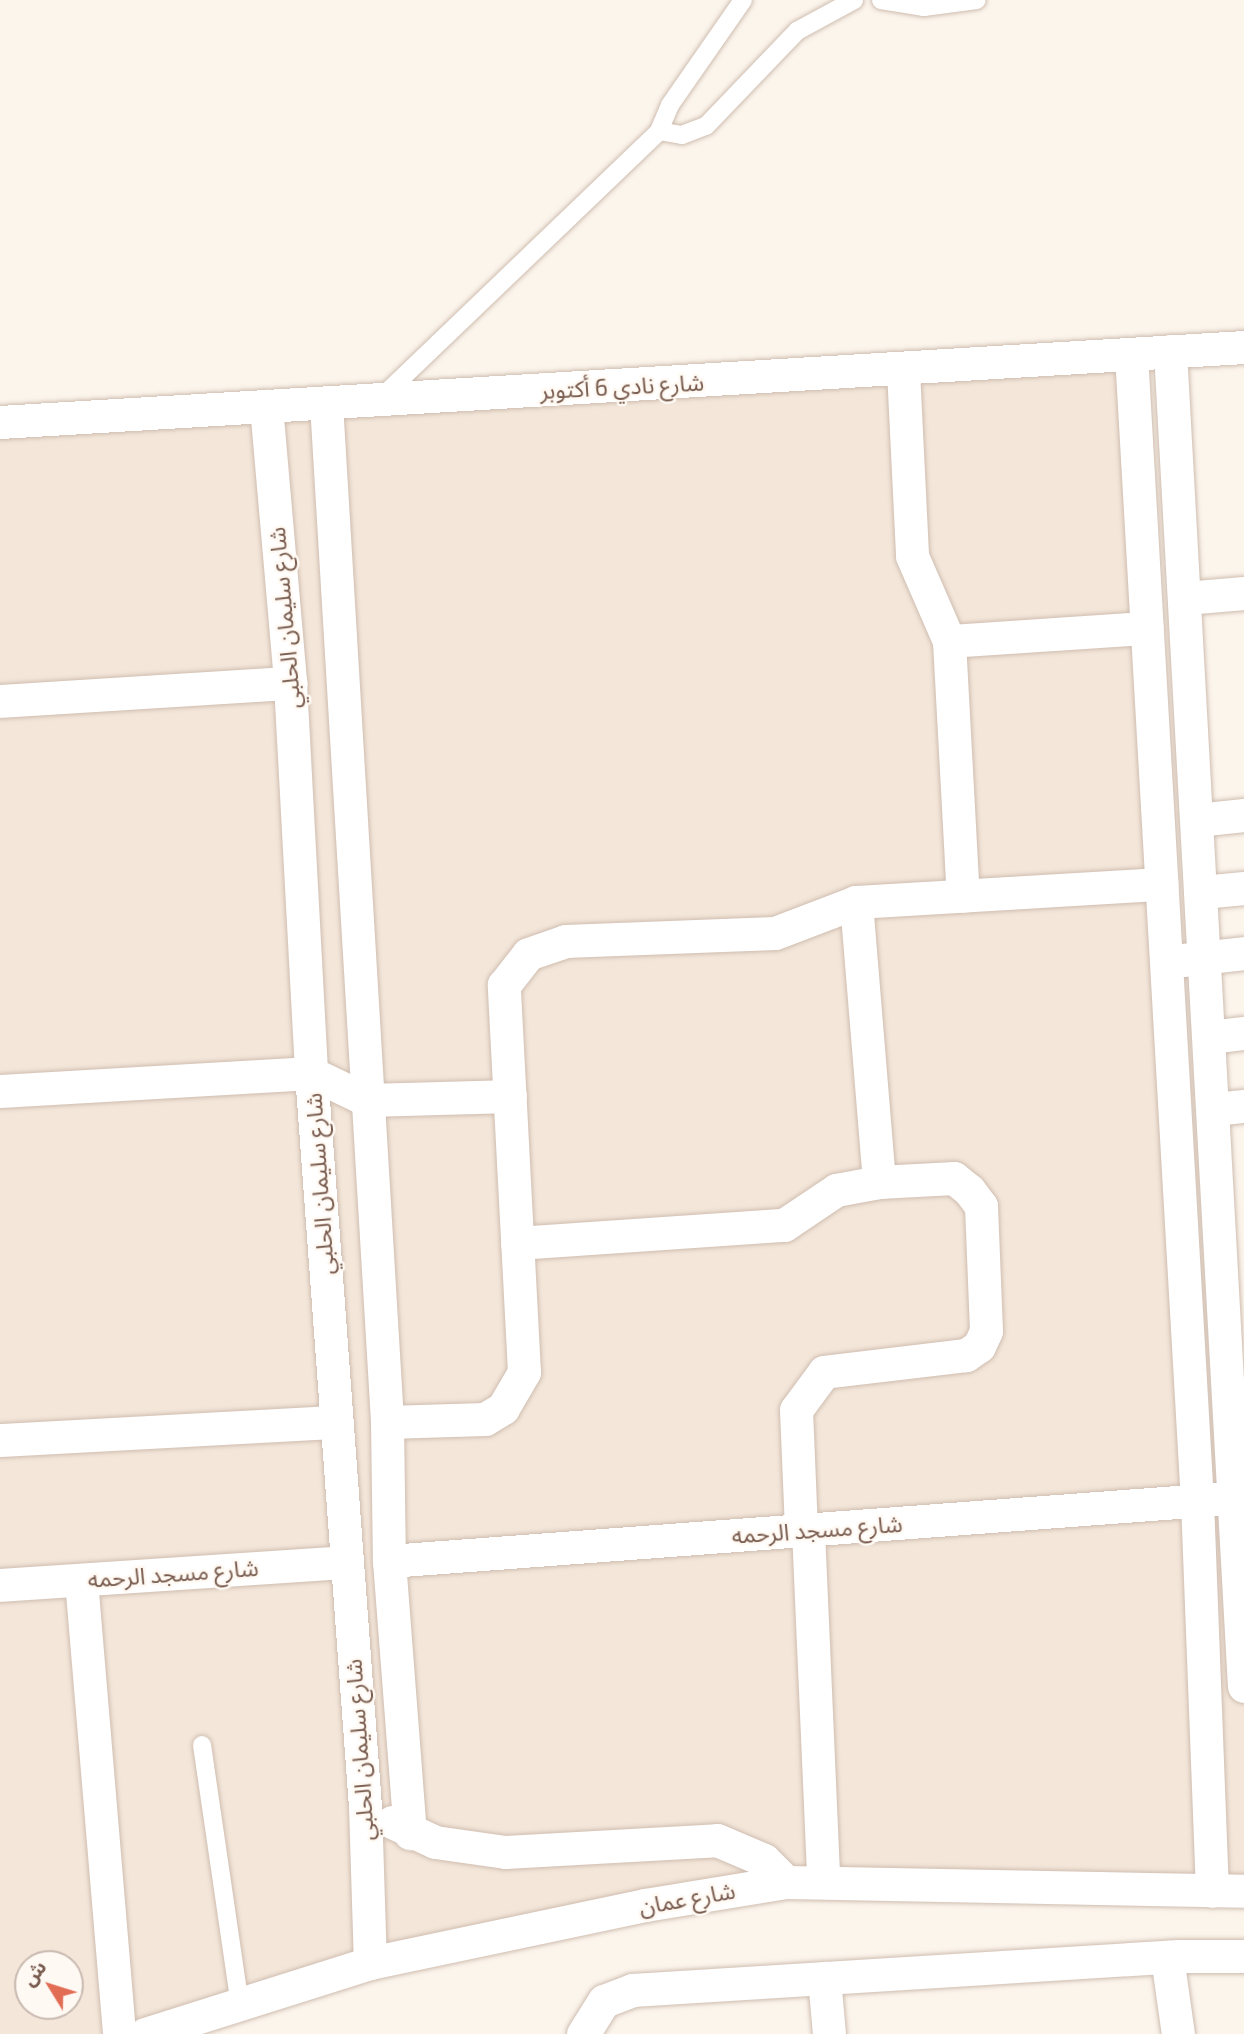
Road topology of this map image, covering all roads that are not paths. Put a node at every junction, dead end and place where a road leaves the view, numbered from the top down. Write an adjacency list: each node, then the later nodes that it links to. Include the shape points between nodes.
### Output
1 (743, 0): 5 (lane, via 670,105)
2 (854, 0): 5 (lane, via 797,31 706,126 682,135)
3 (881, 0): 4 (lane, via 924,7)
4 (977, 0)
5 (659, 131): 10 (lane)
6 (1244, 347): 7 (street, شارع نادي 6 أكتوبر)
7 (1170, 352): 8 (street, شارع نادي 6 أكتوبر); 15 (street)
8 (1131, 354): 9 (street, شارع نادي 6 أكتوبر); 16 (street)
9 (903, 370): 10 (street, شارع نادي 6 أكتوبر); 17 (street, via 912,556)
10 (379, 400): 11 (street, شارع نادي 6 أكتوبر)
11 (326, 402): 12 (street, شارع نادي 6 أكتوبر); 35 (street, شارع سليمان الحلبي)
12 (265, 406): 13 (street, شارع نادي 6 أكتوبر); 18 (street, شارع سليمان الحلبي)
13 (0, 422)
14 (1244, 593): 15 (street)
15 (1185, 598): 21 (street)
16 (1147, 628): 17 (street); 22 (street)
17 (948, 641): 25 (street)
18 (290, 683): 19 (street); 32 (street, شارع سليمان الحلبي)
19 (0, 701)
20 (1244, 815): 21 (street)
21 (1197, 820): 24 (street)
22 (1161, 884): 25 (street); 29 (street)
23 (1244, 888): 24 (street)
24 (1202, 892): 28 (street)
25 (963, 895): 26 (street)
26 (856, 902): 34 (street, via 775,933 565,941 528,954 504,985); 37 (street)
27 (1244, 953): 28 (street)
28 (1205, 957): 29 (street); 31 (street)
29 (1166, 962): 45 (street)
30 (1244, 1033): 31 (street)
31 (1210, 1037): 36 (street)
32 (311, 1073): 33 (street); 35 (street); 41 (street, شارع سليمان الحلبي)
33 (0, 1091)
34 (510, 1096): 35 (street); 38 (street)
35 (367, 1100): 42 (street, شارع سليمان الحلبي)
36 (1229, 1107): 39 (street)
37 (879, 1182): 38 (street, via 836,1190 784,1225); 46 (street, via 954,1178 981,1206 986,1331 979,1346 966,1355 824,1372 796,1410)
38 (517, 1243): 42 (street, via 524,1372 516,1391 485,1419)
39 (1233, 1254): 40 (street)
40 (1236, 1388): 44 (street)
41 (335, 1422): 43 (street); 48 (street, شارع سليمان الحلبي)
42 (387, 1422): 47 (street, شارع سليمان الحلبي)
43 (0, 1440)
44 (1239, 1497): 45 (street, شارع مسجد الرحمه); 51 (street)
45 (1197, 1501): 46 (street, شارع مسجد الرحمه); 57 (street)
46 (804, 1530): 47 (street, شارع مسجد الرحمه); 55 (street)
47 (389, 1561): 54 (street, شارع سليمان الحلبي)
48 (346, 1562): 49 (street, شارع مسجد الرحمه); 53 (street, شارع سليمان الحلبي)
49 (81, 1580): 50 (street, شارع مسجد الرحمه); 63 (street)
50 (0, 1585)
51 (1244, 1686)
52 (202, 1745): 62 (lane)
53 (365, 1806): 54 (street); 60 (street, شارع سليمان الحلبي)
54 (410, 1833): 56 (street, via 458,1848 505,1852 717,1840 764,1860)
55 (823, 1879): 56 (street, شارع عمان); 57 (street, شارع عمان)
56 (786, 1882): 60 (street, شارع عمان, via 645,1905)
57 (1228, 1891)
58 (1244, 1956): 59 (street)
59 (1167, 1957): 61 (street); 67 (street)
60 (370, 1963): 62 (street, شارع عمان)
61 (824, 1978): 65 (street, via 632,1990 604,2001); 66 (street)
62 (240, 2006): 64 (street, شارع عمان)
63 (119, 2034)
64 (145, 2034)
65 (583, 2034)
66 (829, 2034)
67 (1178, 2034)

